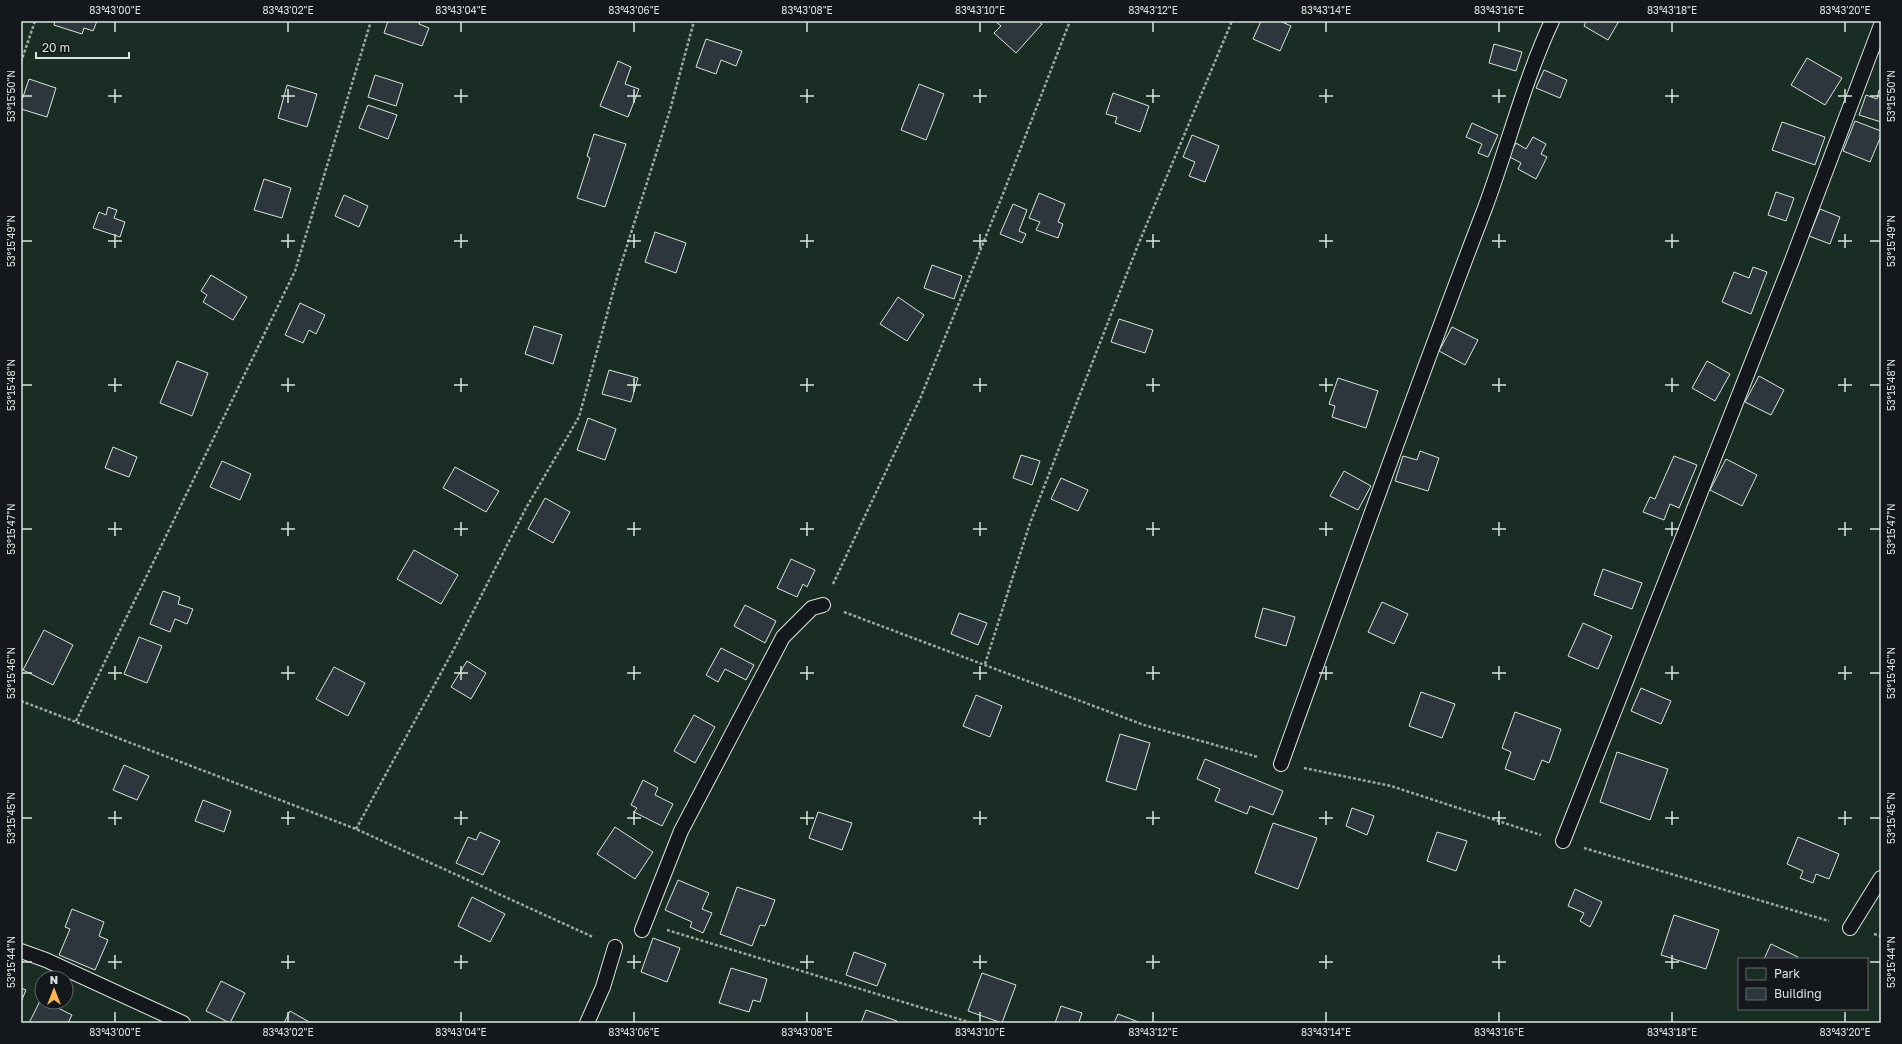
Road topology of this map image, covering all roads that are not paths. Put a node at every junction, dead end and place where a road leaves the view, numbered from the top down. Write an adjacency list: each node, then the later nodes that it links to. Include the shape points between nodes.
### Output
1 (1552, 21): 4 (lane, via 1539,50 1490,192)
2 (1881, 25): 5 (lane, via 1791,263)
3 (823, 605): 8 (lane, via 812,608 783,637 681,831)
4 (1280, 764)
5 (1563, 841)
6 (1881, 878): 7 (lane)
7 (1850, 928)
8 (642, 930)
9 (615, 947): 12 (lane, via 603,987)
10 (21, 950): 11 (lane)
11 (184, 1023)
12 (587, 1023)

